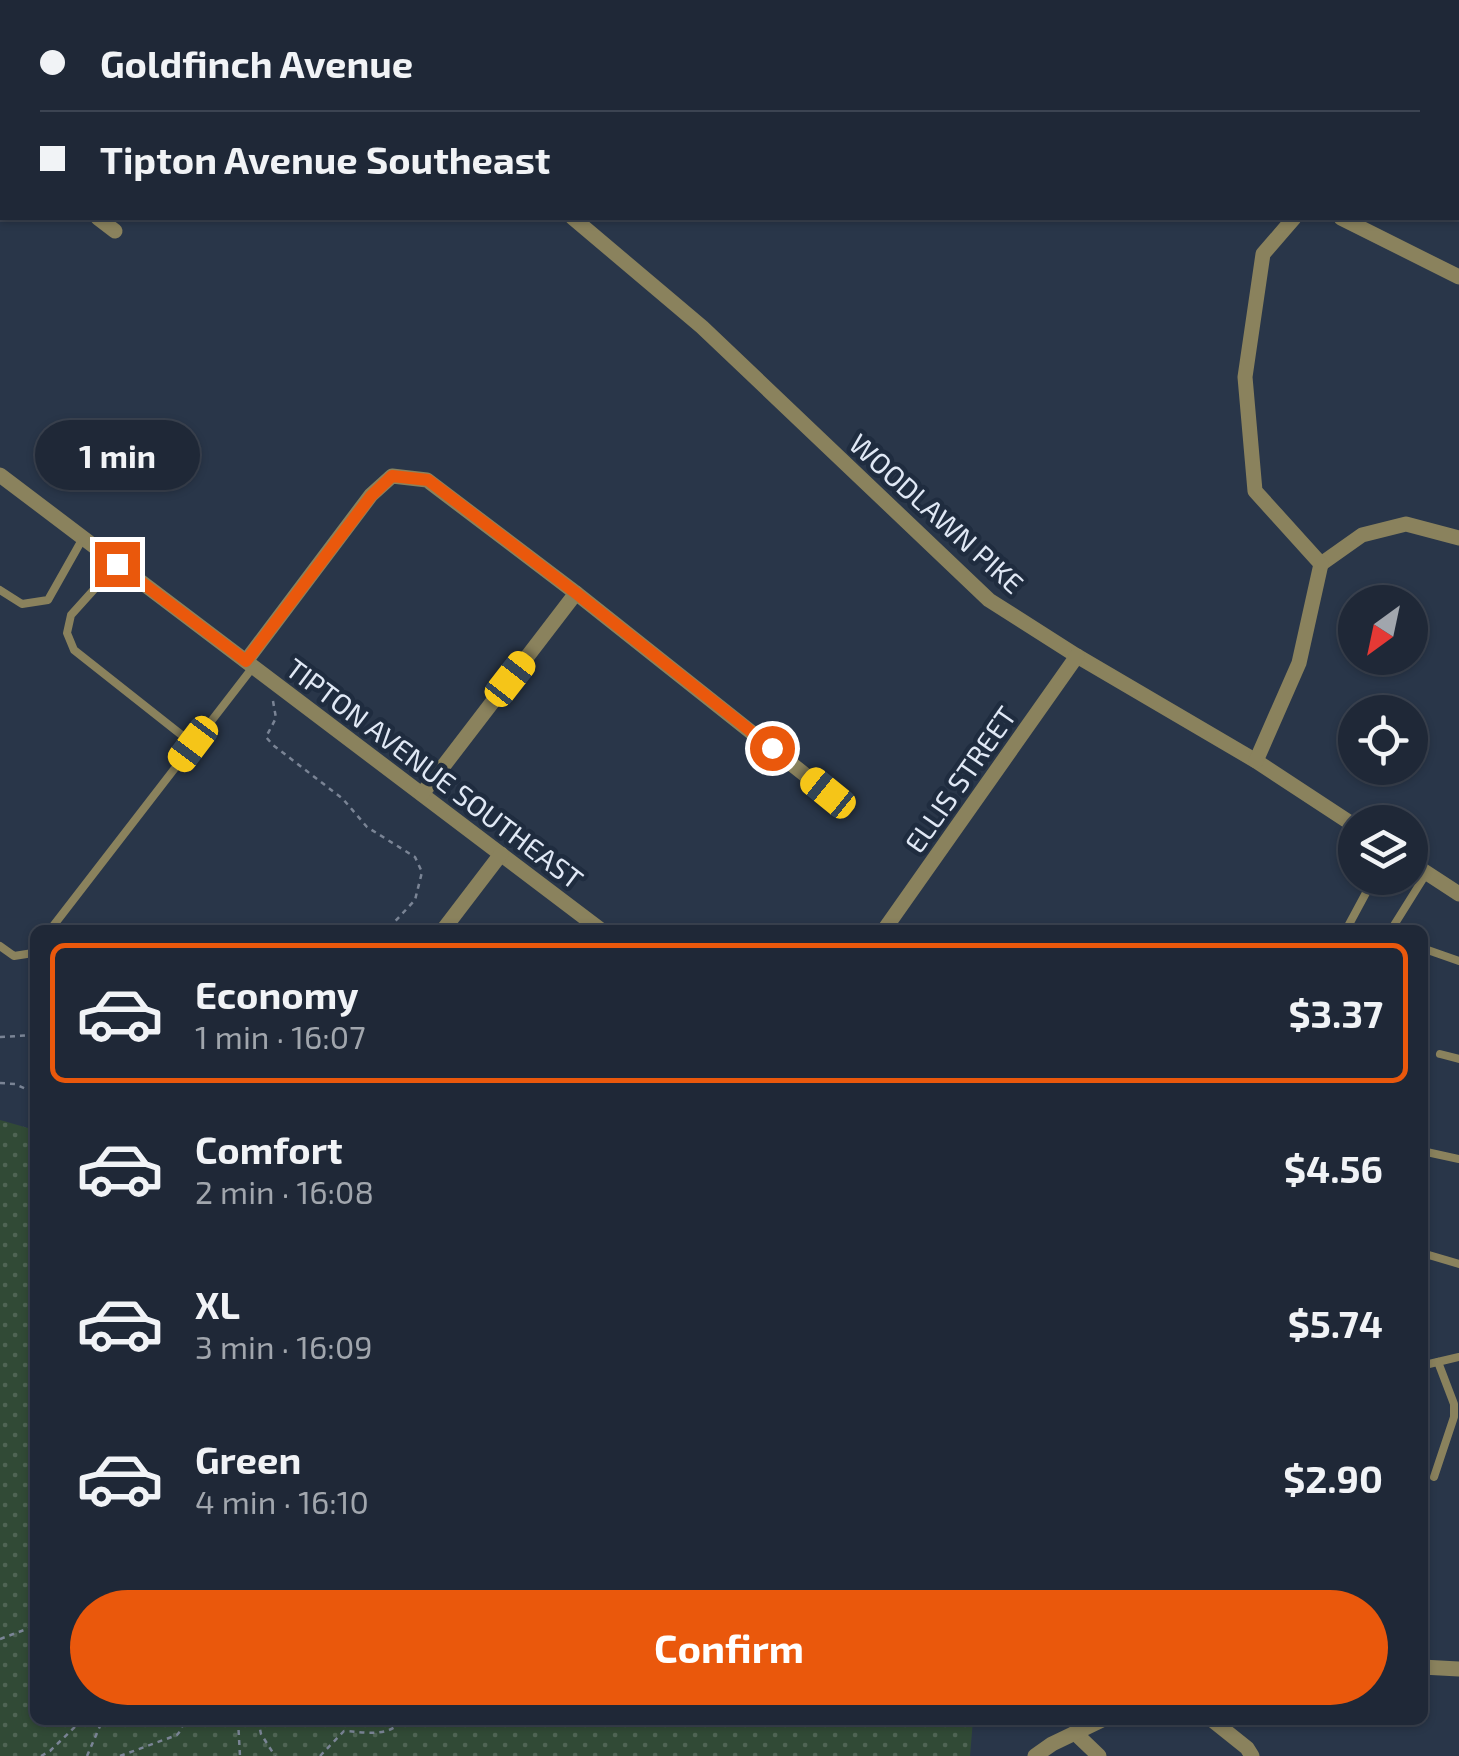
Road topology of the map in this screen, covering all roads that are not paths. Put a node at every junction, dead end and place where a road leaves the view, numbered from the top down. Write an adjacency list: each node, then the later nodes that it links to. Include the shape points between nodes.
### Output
1 (101, 220): 5 (street)
2 (575, 220): 14 (street, WOODLAWN PIKE, via 702,328 989,600)
3 (1292, 220): 11 (street, via 1263,254 1245,378 1254,490)
4 (1345, 220): 6 (street)
5 (115, 231)
6 (1459, 277)
7 (0, 475): 8 (street, TIPTON AVENUE SOUTHEAST)
8 (83, 538): 10 (street, TIPTON AVENUE SOUTHEAST); 12 (lane, via 48,600 22,604)
9 (1459, 538): 11 (street, via 1406,524 1362,535)
10 (117, 564): 15 (street, TIPTON AVENUE SOUTHEAST); 16 (lane, via 71,615 67,633 74,650)
11 (1322, 564): 17 (street, via 1299,662)
12 (0, 590)
13 (576, 593): 15 (street, via 428,480 392,476); 18 (street); 19 (street)
14 (1077, 656): 17 (street, WOODLAWN PIKE); 29 (street, ELLIS STREET)
15 (249, 664): 16 (lane); 19 (street, TIPTON AVENUE SOUTHEAST)
16 (193, 744): 26 (lane)
17 (1256, 762): 20 (street, WOODLAWN PIKE)
18 (828, 793)
19 (422, 794): 21 (street, TIPTON AVENUE SOUTHEAST)
20 (1338, 815)
21 (501, 854): 27 (street); 28 (street, TIPTON AVENUE SOUTHEAST)
22 (1428, 874): 23 (street)
23 (1459, 894)
24 (1365, 895): 30 (lane)
25 (1412, 895): 31 (lane)
26 (54, 925)
27 (447, 925)
28 (594, 925)
29 (888, 925)
30 (1349, 925)
31 (1394, 925)
32 (0, 946): 34 (lane, via 14,956)
33 (1428, 950): 35 (lane)
34 (30, 953)
35 (1459, 961)
36 (1440, 1054): 37 (lane)
37 (1459, 1059)
38 (1428, 1152): 39 (lane)
39 (1459, 1160)
40 (1428, 1255): 41 (lane)
41 (1459, 1264)
42 (1459, 1358): 43 (lane)
43 (1438, 1362): 44 (lane); 45 (lane, via 1454,1417)
44 (1428, 1363)
45 (1434, 1477)
46 (1428, 1667): 47 (street)
47 (1459, 1669)
48 (1091, 1725): 50 (street)
49 (1218, 1725): 53 (street)
50 (1075, 1732): 51 (street); 52 (street)
51 (1035, 1756)
52 (1099, 1756)
53 (1252, 1756)

